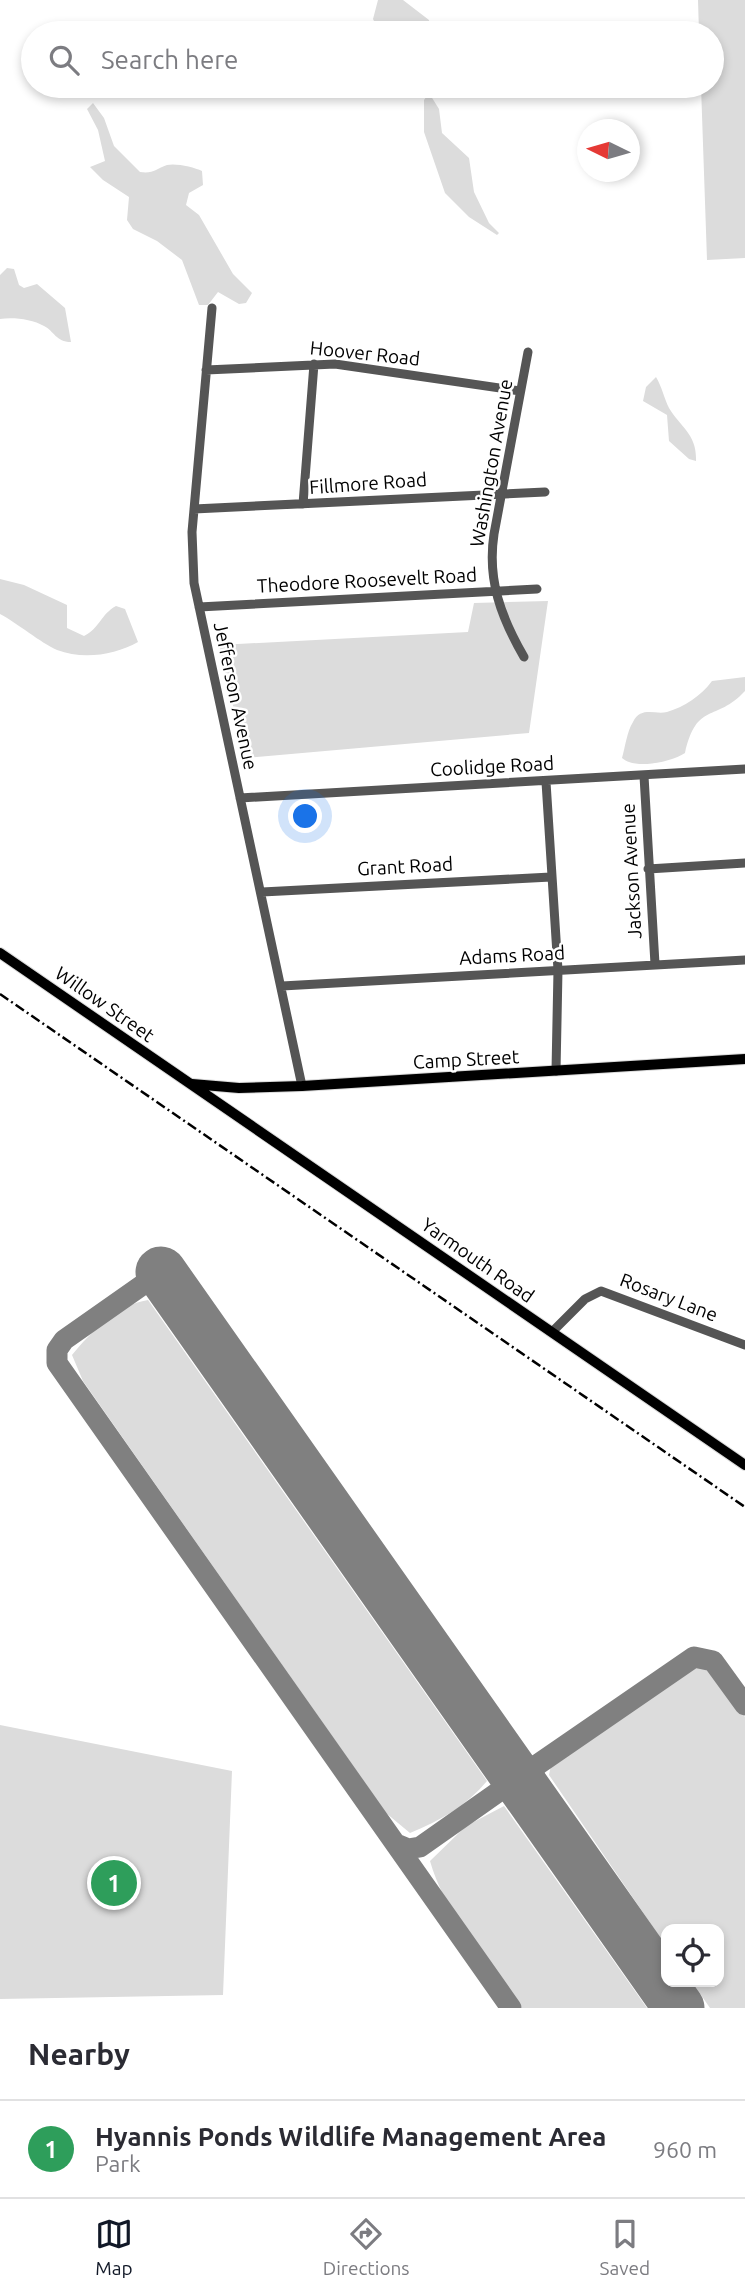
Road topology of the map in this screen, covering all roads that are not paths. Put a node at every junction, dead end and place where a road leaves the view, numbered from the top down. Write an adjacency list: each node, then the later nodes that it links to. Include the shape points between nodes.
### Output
1 (212, 307): 4 (street, Jefferson Avenue)
2 (528, 352): 5 (street, Washington Avenue)
3 (314, 364): 4 (street, Hoover Road); 5 (street, Hoover Road); 8 (street)
4 (206, 370): 9 (street, Jefferson Avenue)
5 (520, 391): 7 (street, Washington Avenue)
6 (545, 492): 7 (street, Fillmore Road)
7 (501, 495): 8 (street, Fillmore Road); 11 (street, Washington Avenue, via 492,543)
8 (303, 504): 9 (street, Fillmore Road)
9 (194, 509): 12 (street, Jefferson Avenue, via 192,557)
10 (537, 589): 11 (street, Theodore Roosevelt Road)
11 (494, 590): 12 (street, Theodore Roosevelt Road); 13 (street, Washington Avenue)
12 (199, 607): 17 (street, Jefferson Avenue)
13 (524, 657)
14 (745, 769): 15 (street, Coolidge Road)
15 (644, 776): 16 (street, Coolidge Road); 19 (street, Jackson Avenue)
16 (546, 782): 17 (street, Coolidge Road); 20 (street)
17 (240, 798): 21 (street, Jefferson Avenue)
18 (745, 863): 19 (street)
19 (648, 869): 24 (street, Jackson Avenue)
20 (551, 877): 21 (street, Grant Road); 25 (street)
21 (262, 892): 26 (street, Jefferson Avenue)
22 (0, 953): 29 (main road, Willow Street)
23 (745, 960): 24 (street, Adams Road)
24 (654, 964): 25 (street, Adams Road)
25 (558, 970): 26 (street, Adams Road); 28 (street)
26 (282, 986): 30 (street, Jefferson Avenue)
27 (745, 1059): 28 (main road, Camp Street)
28 (556, 1071): 30 (main road, Camp Street)
29 (190, 1084): 31 (main road, Camp Street); 32 (main road, Yarmouth Road)
30 (302, 1086): 31 (main road, Camp Street)
31 (239, 1088): 32 (main road)
32 (226, 1108): 33 (main road, Yarmouth Road)
33 (552, 1332): 34 (street, Rosary Lane, via 585,1298 601,1292); 35 (main road, Yarmouth Road)
34 (745, 1345)
35 (745, 1465)

